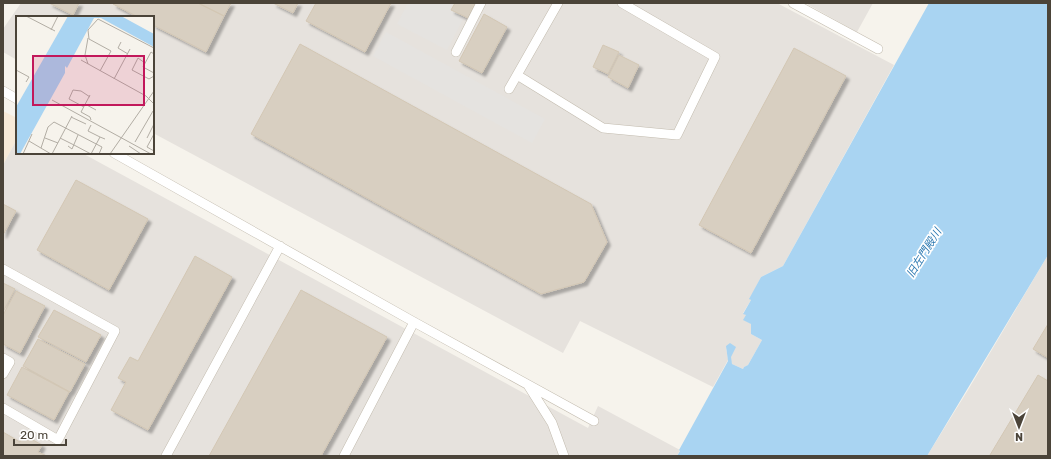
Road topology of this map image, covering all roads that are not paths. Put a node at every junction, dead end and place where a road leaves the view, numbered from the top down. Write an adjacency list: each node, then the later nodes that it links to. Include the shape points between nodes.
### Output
1 (481, 3): 6 (lane)
2 (622, 3): 7 (lane, via 715,57 677,135 603,128)
3 (793, 3): 5 (lane)
4 (554, 4): 7 (lane)
5 (878, 49)
6 (456, 52)
7 (517, 75): 8 (lane)
8 (509, 89)
9 (3, 91): 10 (lane)
10 (16, 98)
11 (116, 154): 12 (lane)
12 (280, 246): 14 (lane); 20 (lane)
13 (3, 269): 18 (lane, via 114,331 58,440)
14 (414, 322): 17 (lane); 21 (lane)
15 (3, 358): 16 (lane, via 10,362)
16 (3, 374)
17 (527, 384): 19 (lane); 22 (lane, via 552,423)
18 (3, 408)
19 (594, 421)
20 (166, 456)
21 (344, 456)
22 (564, 456)

